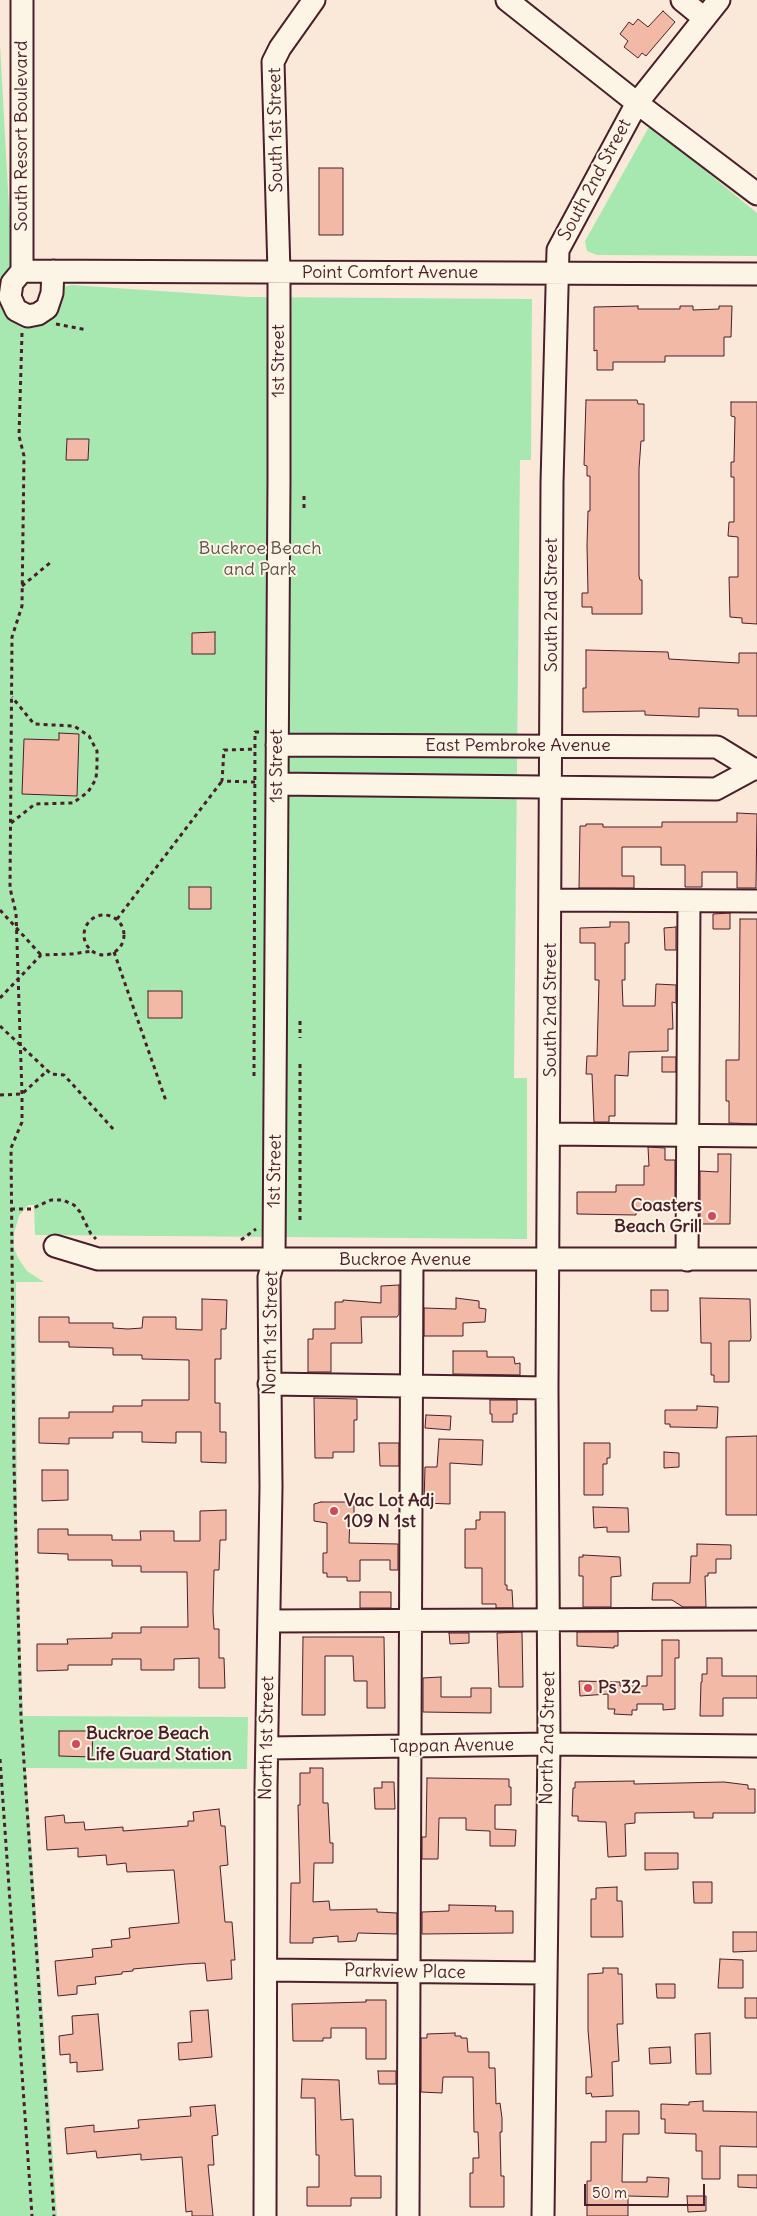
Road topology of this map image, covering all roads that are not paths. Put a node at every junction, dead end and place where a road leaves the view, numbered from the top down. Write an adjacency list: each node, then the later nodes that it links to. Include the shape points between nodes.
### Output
1 (22, 0): 9 (street, South Resort Boulevard)
2 (314, 0): 11 (street, South 1st Street, via 273,62)
3 (507, 0): 7 (street)
4 (682, 0): 6 (street)
5 (719, 0): 6 (street, South 2nd Street)
6 (704, 18): 7 (street, South 2nd Street)
7 (637, 103): 8 (street); 12 (street, South 2nd Street, via 558,250)
8 (757, 194)
9 (22, 271): 10 (street, Point Comfort Avenue); 10 (street, via 12,283 10,297 16,310 28,316 47,308 52,293)
10 (53, 271): 11 (street, Point Comfort Avenue)
11 (279, 272): 12 (street, Point Comfort Avenue); 14 (street, 1st Street)
12 (556, 274): 13 (street, Point Comfort Avenue); 15 (street, South 2nd Street)
13 (757, 274)
14 (272, 739): 15 (street, East Pembroke Avenue); 17 (street, 1st Street)
15 (551, 746): 16 (street, East Pembroke Avenue, via 717,747); 18 (street, South 2nd Street)
16 (755, 769): 18 (street, East Pembroke Avenue, via 716,789)
17 (277, 784): 18 (street, East Pembroke Avenue); 26 (street, 1st Street)
18 (551, 788): 19 (street, South 2nd Street)
19 (551, 900): 20 (street); 22 (street, South 2nd Street)
20 (689, 901): 21 (street); 23 (street)
21 (757, 901)
22 (550, 1134): 23 (street); 28 (street, South 2nd Street)
23 (688, 1134): 24 (street); 29 (street)
24 (757, 1136)
25 (55, 1246): 26 (street, Buckroe Avenue, via 98,1258)
26 (274, 1260): 27 (street, Buckroe Avenue); 31 (street, North 1st Street, via 269,1277)
27 (412, 1260): 28 (street, Buckroe Avenue); 32 (street)
28 (550, 1260): 29 (street, Buckroe Avenue); 33 (street, North 2nd Street)
29 (687, 1260): 30 (street, Buckroe Avenue)
30 (757, 1260)
31 (269, 1384): 32 (street); 37 (street, North 1st Street)
32 (411, 1387): 33 (street); 35 (street)
33 (547, 1388): 36 (street, North 2nd Street)
34 (757, 1619): 36 (street)
35 (410, 1620): 36 (street); 37 (street); 39 (street)
36 (549, 1620): 38 (street, North 2nd Street)
37 (269, 1621): 41 (street, North 1st Street)
38 (549, 1744): 39 (street, Tappan Avenue); 40 (street, Tappan Avenue); 44 (street, North 2nd Street)
39 (409, 1746): 41 (street, Tappan Avenue); 43 (street)
40 (757, 1746)
41 (268, 1748): 42 (street, North 1st Street)
42 (266, 1970): 43 (street, Parkview Place); 45 (street, North 1st Street)
43 (408, 1972): 44 (street, Parkview Place); 46 (street)
44 (544, 1973): 47 (street, North 2nd Street)
45 (265, 2216)
46 (408, 2216)
47 (543, 2216)

